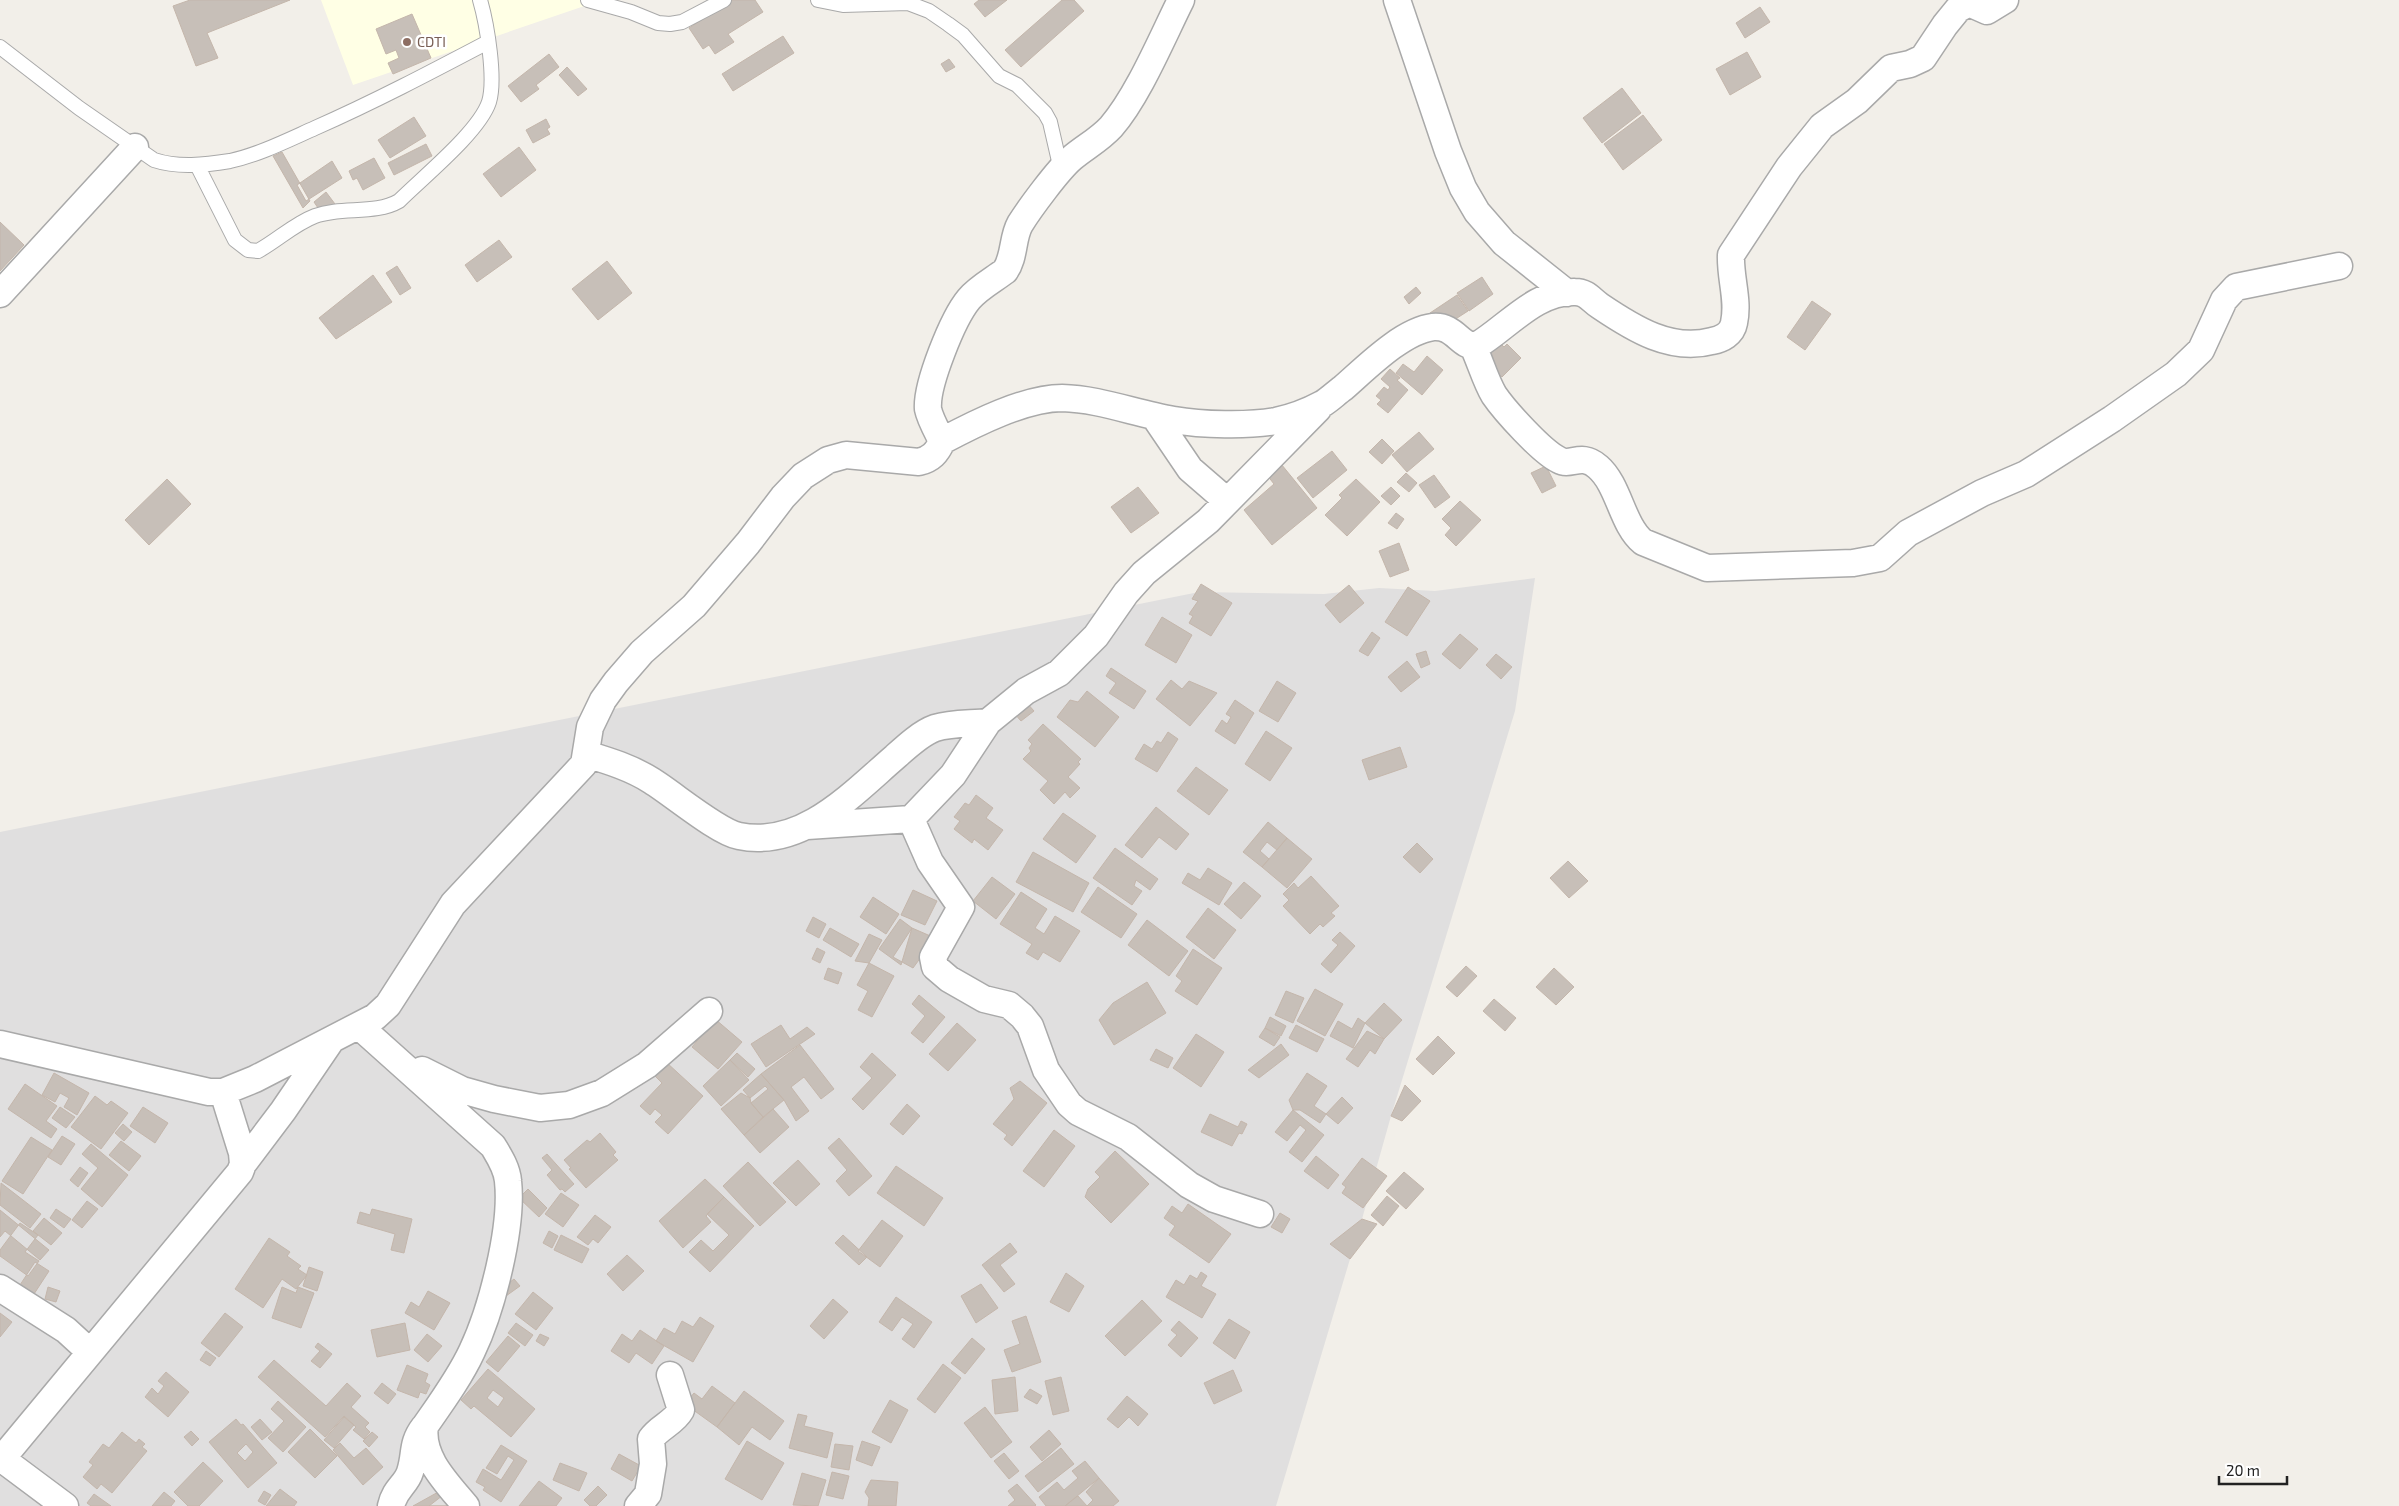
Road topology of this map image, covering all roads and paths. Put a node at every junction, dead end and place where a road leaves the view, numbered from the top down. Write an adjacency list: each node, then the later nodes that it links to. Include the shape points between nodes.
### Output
1 (480, 0): 8 (lane)
2 (588, 0): 3 (lane, via 670,24 682,22)
3 (724, 0)
4 (818, 0): 12 (lane, via 843,5 908,3 948,24 963,35 999,76 1017,85 1045,113 1050,122)
5 (1181, 0): 12 (street, via 1132,95 1112,126)
6 (1397, 0): 14 (street, via 1463,188 1477,212 1504,243)
7 (2005, 0): 14 (street, via 1987,11 1969,3 1958,9 1923,58 1891,68 1857,101 1822,126 1794,160 1731,255 1736,298 1734,325 1728,335 1700,344 1682,344 1647,335 1586,294)
8 (488, 42): 11 (lane, via 360,108 284,142 231,161); 11 (lane, via 491,93 482,116 452,150 390,206 316,216 258,251 248,250 235,240)
9 (0, 47): 10 (lane)
10 (135, 146): 11 (lane, via 154,160 166,164); 15 (street)
11 (197, 165)
12 (1060, 170): 19 (street, via 1020,225 1005,271 968,300 952,328 928,399 928,411)
13 (2339, 266): 16 (street, via 2236,287 2224,300 2201,350 2176,374 2026,474 1940,514 1908,534 1880,558 1853,563 1707,568 1643,542 1636,536 1599,468 1582,459 1560,461 1544,449 1495,396)
14 (1567, 293): 16 (street, via 1537,301)
15 (0, 294)
16 (1473, 346): 17 (street, via 1447,328 1433,327 1394,345)
17 (1323, 404): 18 (street, via 1276,421 1237,424 1175,421); 20 (street)
18 (1154, 416): 19 (street, via 1093,401 1060,398 1027,404); 20 (street, via 1190,470)
19 (942, 441): 22 (street, via 938,451 919,462 837,456 803,476 694,606 642,652 616,682 590,727)
20 (1227, 501): 21 (street, via 1208,521 1144,573 1096,636 1058,673 1026,691)
21 (988, 722): 23 (street, via 953,774); 24 (street, via 934,729 908,745 833,810)
22 (586, 754): 24 (street, via 651,780 738,836 763,837); 26 (street, via 580,770 452,904 388,1005 375,1018)
23 (911, 819): 24 (street); 32 (street, via 930,862 961,908 933,957 935,967 977,995 1009,1005 1022,1016 1030,1026 1046,1070 1078,1112 1128,1137 1188,1185 1214,1199)
24 (807, 826)
25 (709, 1011): 29 (street, via 647,1065 602,1093 560,1106 540,1108 462,1090)
26 (359, 1026): 27 (street); 29 (street)
27 (331, 1041): 30 (street); 31 (street)
28 (0, 1044): 30 (street, via 209,1092)
29 (388, 1052): 36 (street, via 493,1146 508,1178 509,1207 493,1298 472,1352)
30 (223, 1092): 31 (street)
31 (243, 1164): 34 (street, via 240,1172)
32 (1260, 1214)
33 (0, 1288): 34 (street, via 66,1330)
34 (90, 1352): 37 (street)
35 (670, 1375): 41 (street, via 681,1410 651,1439 653,1464 648,1494)
36 (425, 1425): 39 (street, via 416,1438 410,1472 396,1491); 40 (street, via 423,1435 436,1470)
37 (1, 1460): 38 (street)
38 (65, 1506)
39 (391, 1506)
40 (466, 1506)
41 (638, 1506)

